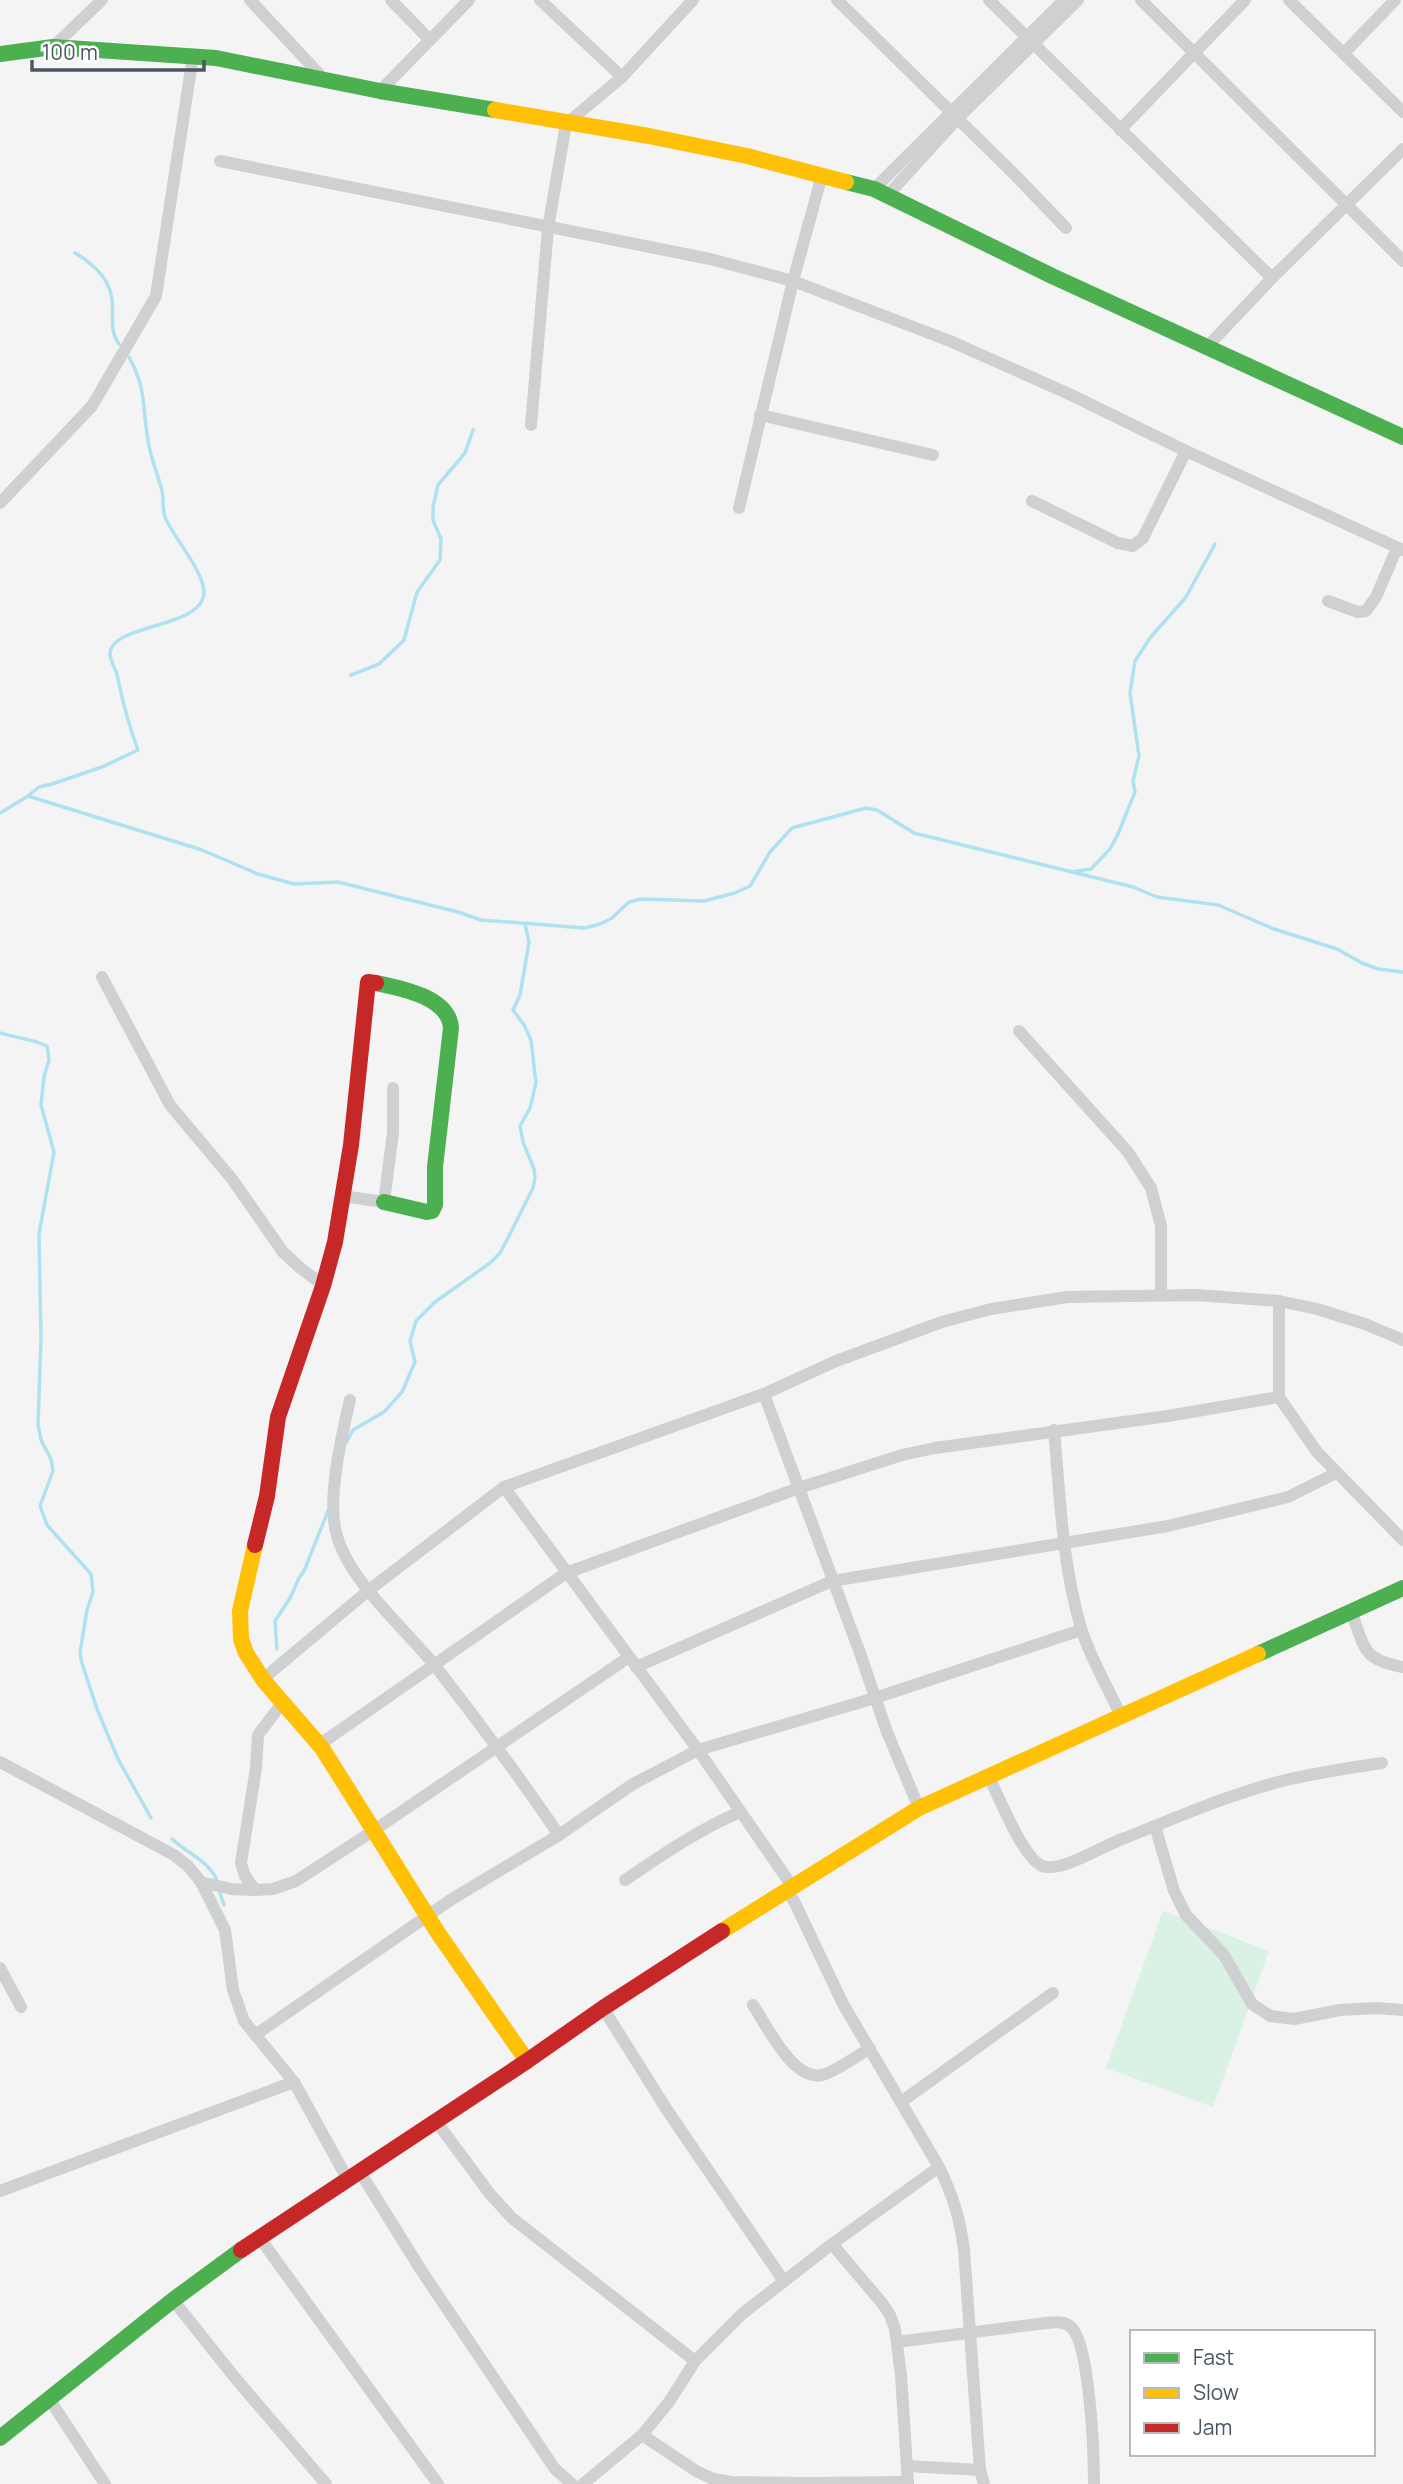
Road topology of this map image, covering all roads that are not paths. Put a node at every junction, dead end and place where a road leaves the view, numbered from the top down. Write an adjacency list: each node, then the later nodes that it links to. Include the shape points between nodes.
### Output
1 (102, 0): 17 (street)
2 (250, 0): 23 (street)
3 (391, 0): 15 (street)
4 (469, 0): 15 (street)
5 (540, 0): 22 (street)
6 (837, 0): 26 (street)
7 (989, 0): 16 (street)
8 (1064, 0): 16 (street)
9 (1078, 0): 16 (street)
10 (1141, 0): 18 (street)
11 (1245, 0): 18 (street)
12 (1289, 0): 19 (street)
13 (1395, 0): 19 (street)
14 (692, 1): 22 (street)
15 (429, 39): 24 (street)
16 (1030, 40): 26 (street); 28 (street)
17 (54, 47): 20 (street); 21 (street)
18 (1194, 53): 28 (street); 33 (street)
19 (1344, 53): 25 (street)
20 (0, 54)
21 (193, 56): 23 (street); 46 (street, via 156,296 92,406)
22 (622, 77): 27 (street)
23 (323, 78): 24 (street)
24 (380, 91): 27 (street)
25 (1403, 112)
26 (954, 114): 32 (street); 35 (street)
27 (566, 124): 31 (street, via 649,136); 34 (street)
28 (1120, 130): 37 (street)
29 (1403, 149): 33 (street)
30 (220, 161): 34 (street)
31 (822, 176): 32 (street); 38 (street)
32 (881, 192): 39 (street)
33 (1345, 205): 36 (street); 37 (street)
34 (548, 228): 38 (street, via 710,259); 41 (street)
35 (1066, 229)
36 (1403, 261)
37 (1272, 278): 39 (street)
38 (793, 281): 40 (street); 43 (street, via 950,341)
39 (1208, 346): 42 (street)
40 (760, 415): 44 (street); 47 (street)
41 (531, 425)
42 (1403, 437)
43 (1186, 451): 45 (street, via 1143,538 1133,546); 48 (street)
44 (933, 455)
45 (1032, 501)
46 (0, 503)
47 (740, 508)
48 (1400, 549): 49 (street, via 1366,611)
49 (1328, 601)
50 (102, 977): 55 (street, via 170,1105 232,1179 284,1252)
51 (1019, 1031): 56 (street, via 1128,1152 1151,1188 1161,1226)
52 (393, 1088): 54 (street)
53 (342, 1196): 54 (street); 54 (street, via 368,982 376,983 407,990 445,1010 452,1030 434,1209 427,1212); 55 (street)
54 (384, 1202)
55 (323, 1285): 77 (street, via 278,1415 262,1519 240,1611 245,1650)
56 (1161, 1295): 57 (street); 59 (street, via 1067,1297 991,1309 836,1361)
57 (1279, 1301): 58 (street, via 1365,1324); 60 (street)
58 (1403, 1340)
59 (764, 1394): 64 (street); 65 (street)
60 (1279, 1397): 62 (street); 63 (street)
61 (350, 1400): 71 (street, via 338,1458 335,1529 353,1571)
62 (1054, 1430): 65 (street, via 924,1450); 67 (street)
63 (1336, 1473): 66 (street); 67 (street, via 1272,1501 1168,1526)
64 (504, 1487): 68 (street); 71 (street)
65 (799, 1488): 68 (street); 69 (street)
66 (1403, 1540)
67 (1065, 1543): 69 (street); 73 (street)
68 (566, 1573): 74 (street); 75 (street)
69 (832, 1581): 74 (street); 78 (street)
70 (1403, 1588): 72 (street)
71 (369, 1590): 75 (street); 77 (street)
72 (1351, 1611): 76 (street, via 1373,1659); 80 (street)
73 (1081, 1630): 78 (street); 80 (street)
74 (632, 1662): 82 (street); 83 (street)
75 (434, 1664): 81 (street); 82 (street)
76 (1403, 1667)
77 (264, 1678): 79 (street)
78 (876, 1698): 83 (street); 87 (street)
79 (283, 1702): 81 (street); 95 (street, via 258,1735 241,1863)
80 (1121, 1716): 86 (street)
81 (319, 1745): 90 (street)
82 (496, 1746): 90 (street); 91 (street)
83 (698, 1749): 88 (street); 91 (street, via 633,1784)
84 (0, 1762): 93 (street, via 174,1855)
85 (1382, 1763): 89 (street, via 1280,1782)
86 (988, 1775): 87 (street); 89 (street, via 1025,1848 1044,1867 1060,1866)
87 (919, 1808): 94 (street)
88 (740, 1812): 92 (street); 94 (street)
89 (1154, 1826): 102 (street, via 1186,1914 1224,1955 1252,2004 1270,2016 1294,2019 1352,2009)
90 (376, 1829): 95 (street, via 296,1881); 96 (street)
91 (559, 1835): 96 (street)
92 (625, 1880)
93 (201, 1882): 95 (street); 103 (street, via 225,1930 238,2008)
94 (789, 1888): 101 (street); 104 (street, via 843,2004)
95 (255, 1890)
96 (427, 1916): 103 (street); 105 (street)
97 (0, 1968): 100 (street)
98 (1053, 1993): 107 (street)
99 (753, 2005): 104 (street, via 794,2066 807,2075 823,2075)
100 (21, 2007)
101 (603, 2008): 105 (street); 114 (street)
102 (1403, 2010)
103 (255, 2035): 106 (street)
104 (870, 2048): 107 (street)
105 (527, 2061): 108 (street)
106 (294, 2082): 110 (street); 111 (street)
107 (901, 2102): 109 (street)
108 (436, 2121): 110 (street); 118 (street, via 501,2208)
109 (939, 2167): 113 (street); 116 (street, via 961,2221)
110 (354, 2176): 112 (street); 128 (street, via 555,2469)
111 (0, 2191)
112 (259, 2237): 115 (street); 127 (street)
113 (832, 2244): 114 (street); 117 (street, via 890,2315)
114 (783, 2280): 118 (street)
115 (173, 2300): 119 (street); 126 (street)
116 (970, 2333): 117 (street); 123 (street); 131 (street, via 1061,2322 1070,2326 1080,2347 1091,2411)
117 (897, 2342): 122 (street)
118 (695, 2361): 120 (street)
119 (50, 2400): 121 (street); 125 (street)
120 (642, 2435): 124 (street, via 713,2479); 129 (street)
121 (0, 2438)
122 (907, 2466): 123 (street); 124 (street)
123 (981, 2470): 130 (street)
124 (908, 2483)
125 (105, 2484)
126 (326, 2484)
127 (438, 2484)
128 (572, 2484)
129 (583, 2484)
130 (984, 2484)
131 (1094, 2484)

